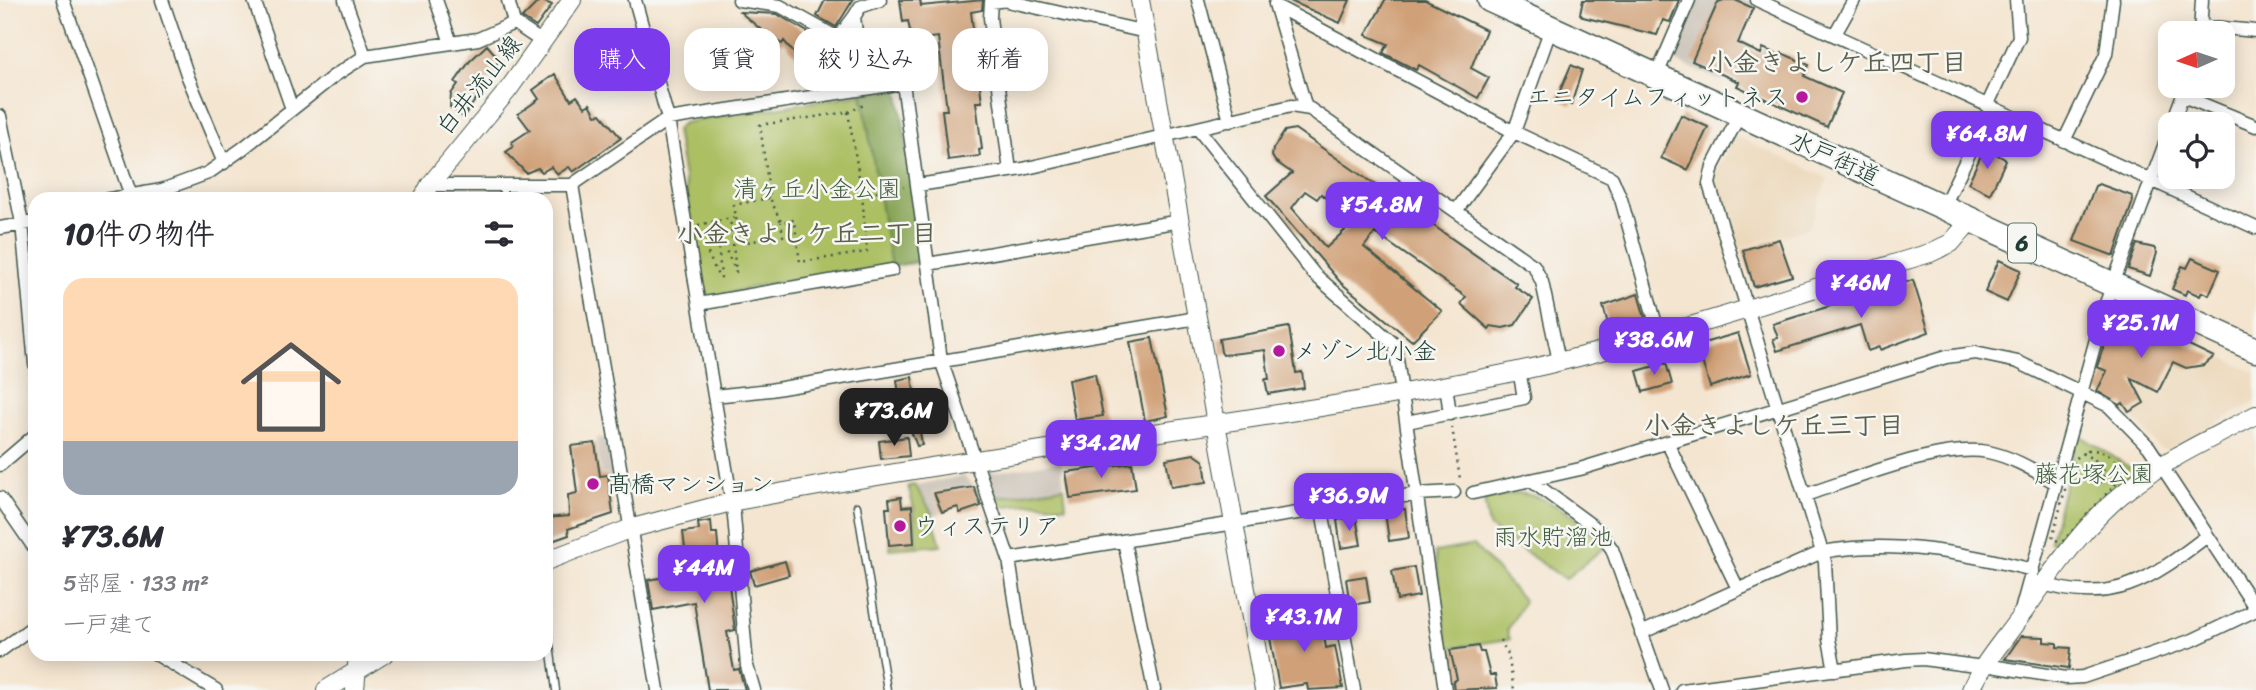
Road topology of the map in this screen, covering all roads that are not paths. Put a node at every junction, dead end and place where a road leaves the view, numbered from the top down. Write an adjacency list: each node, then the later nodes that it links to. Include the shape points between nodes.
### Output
1 (63, 0): 58 (street)
2 (162, 0): 52 (street)
3 (254, 0): 41 (street)
4 (345, 0): 34 (street)
5 (436, 0): 32 (street)
6 (508, 0): 25 (street)
7 (572, 0): 33 (street, 白井流山線)
8 (635, 0): 44 (street)
9 (739, 0): 23 (street, via 780,6 838,38)
10 (880, 0): 23 (street, via 860,7)
11 (1007, 0): 30 (street); 53 (street, via 991,2 990,18)
12 (1140, 0): 30 (street)
13 (1198, 0): 45 (street)
14 (1490, 0): 27 (highway, 水戸街道 / 6)
15 (1689, 0): 35 (street)
16 (1758, 0): 22 (street)
17 (1854, 0): 31 (street)
18 (2017, 0): 39 (street, via 2019,37)
19 (2113, 0): 50 (street, via 2106,54)
20 (2202, 0): 24 (street)
21 (1275, 3): 40 (street); 48 (street)
22 (1776, 4): 31 (street)
23 (854, 17): 26 (street)
24 (2201, 21)
25 (514, 23): 32 (street, via 478,39); 33 (street)
26 (856, 28)
27 (1551, 28): 35 (highway, 水戸街道 / 6); 48 (street)
28 (2235, 31): 29 (street)
29 (2256, 31)
30 (1146, 32): 49 (street)
31 (1835, 34): 39 (street)
32 (451, 43): 34 (street)
33 (544, 43): 60 (street, 白井流山線)
34 (365, 56): 41 (street)
35 (1656, 77): 42 (highway, 水戸街道 / 6)
36 (851, 91): 44 (street)
37 (904, 91): 57 (street)
38 (2199, 98): 46 (street)
39 (1989, 107): 50 (street); 62 (street)
40 (1306, 108): 45 (street, via 1291,107); 63 (street)
41 (292, 109): 52 (street)
42 (1740, 114): 62 (highway, 水戸街道 / 6); 74 (street, via 1713,166 1709,184)
43 (0, 116): 64 (street)
44 (668, 119): 56 (street); 73 (street)
45 (1230, 121): 47 (street)
46 (2256, 126)
47 (1199, 130): 49 (street); 83 (street, via 1314,274 1395,345)
48 (1514, 132): 63 (street); 76 (street, via 1616,183)
49 (1165, 134): 53 (street); 67 (street)
50 (2064, 141): 54 (street)
51 (2158, 162): 54 (street)
52 (224, 163): 59 (street, via 185,183)
53 (1010, 171): 57 (street)
54 (2151, 180): 69 (street); 72 (street)
55 (503, 185): 56 (street); 60 (street); 61 (lane)
56 (572, 185): 106 (street)
57 (918, 185): 70 (street)
58 (130, 192)
59 (141, 192)
60 (426, 192)
61 (503, 192)
62 (1943, 208): 65 (highway, 水戸街道 / 6)
63 (1456, 211): 79 (street, via 1534,266 1542,282)
64 (28, 218)
65 (1970, 221): 72 (highway, 水戸街道 / 6); 74 (street, via 1951,243 1930,253)
66 (28, 222): 68 (street)
67 (1180, 222): 70 (street); 75 (street)
68 (0, 228)
69 (2256, 228)
70 (928, 264): 78 (street)
71 (892, 270): 73 (street)
72 (2112, 284): 77 (highway, 水戸街道 / 6); 82 (street)
73 (699, 304): 84 (street)
74 (1747, 307): 76 (street); 85 (street)
75 (1197, 318): 78 (street); 88 (street)
76 (1659, 335): 79 (street)
77 (2256, 350)
78 (941, 359): 84 (street); 92 (street)
79 (1559, 361): 80 (street)
80 (1519, 370): 81 (street); 86 (street, via 1524,398)
81 (1446, 385): 83 (street); 86 (street)
82 (2082, 391): 85 (street, via 2018,362 1975,353 1946,357); 94 (street, via 2118,413); 96 (street)
83 (1403, 393): 88 (street); 89 (street)
84 (714, 396): 102 (street)
85 (1776, 407): 91 (street); 100 (street)
86 (1450, 414): 89 (street)
87 (2256, 415): 94 (street)
88 (1216, 422): 92 (street); 105 (street)
89 (1407, 422): 99 (street)
90 (28, 441): 93 (street)
91 (1668, 444): 95 (street); 114 (street)
92 (974, 461): 102 (street); 112 (street)
93 (0, 465)
94 (2162, 465): 107 (street); 113 (street, via 2125,491)
95 (1530, 480): 98 (street); 117 (street, via 1598,530 1612,549)
96 (2056, 483): 100 (street, via 2003,456 1966,450 1924,458); 113 (street)
97 (1458, 488): 99 (street)
98 (1473, 493)
99 (1417, 494): 104 (street); 136 (street)
100 (1805, 495): 110 (street)
101 (0, 498): 108 (street)
102 (731, 502): 106 (street); 130 (street, via 747,666)
103 (857, 506): 131 (lane)
104 (1322, 510): 105 (street); 135 (street)
105 (1235, 523): 109 (street); 134 (street)
106 (629, 529): 111 (street); 129 (street)
107 (2207, 536): 113 (street, via 2152,577 2119,589 2080,590); 115 (street)
108 (28, 539)
109 (1124, 541): 112 (street); 133 (street)
110 (1822, 552): 113 (street, via 1937,549); 114 (street); 123 (street)
111 (553, 558)
112 (1009, 559): 132 (street)
113 (2035, 578): 122 (street, via 2020,618)
114 (1738, 589): 117 (street)
115 (2256, 610): 122 (street, via 2193,640 2083,677)
116 (28, 630): 118 (street)
117 (1641, 633): 137 (street)
118 (0, 651)
119 (168, 661): 125 (street)
120 (552, 661): 128 (lane)
121 (358, 663): 126 (street); 127 (street)
122 (1984, 666): 123 (street, via 1923,659); 139 (street)
123 (1835, 670): 124 (street)
124 (1755, 685): 138 (street)
125 (216, 690)
126 (326, 690)
127 (355, 690)
128 (556, 690)
129 (658, 690)
130 (754, 690)
131 (887, 690)
132 (1029, 690)
133 (1154, 690)
134 (1264, 690)
135 (1354, 690)
136 (1445, 690)
137 (1662, 690)
138 (1682, 690)
139 (1971, 690)

